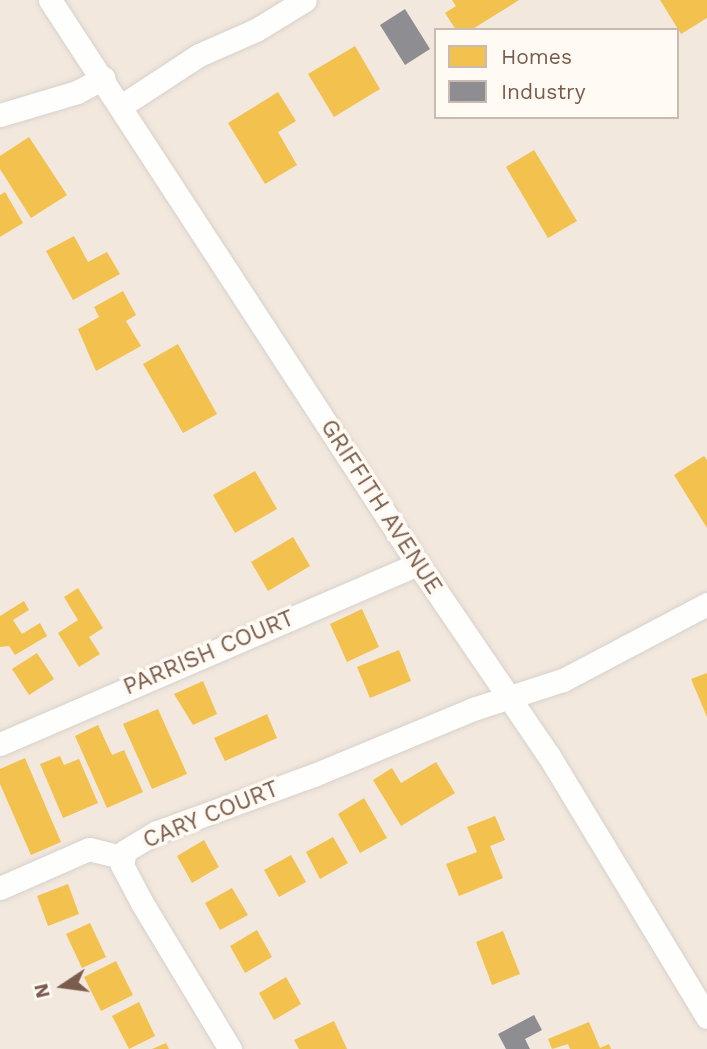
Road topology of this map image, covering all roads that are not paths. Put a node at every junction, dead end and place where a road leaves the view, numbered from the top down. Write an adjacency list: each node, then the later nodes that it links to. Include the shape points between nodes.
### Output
1 (50, 0): 3 (street, GRIFFITH AVENUE)
2 (305, 0): 4 (street, via 256,30 199,55)
3 (103, 78): 4 (street, GRIFFITH AVENUE); 5 (street, via 77,92)
4 (121, 106): 6 (street, GRIFFITH AVENUE)
5 (0, 116)
6 (418, 564): 8 (street, GRIFFITH AVENUE); 9 (street, PARRISH COURT)
7 (707, 604): 8 (street, CARY COURT, via 563,680)
8 (510, 699): 10 (street, CARY COURT, via 473,709 314,775 157,832); 12 (street, GRIFFITH AVENUE)
9 (2, 739)
10 (122, 857): 11 (street, via 89,849); 13 (street, CARY COURT, via 142,903)
11 (0, 888)
12 (707, 1017)
13 (230, 1049)

